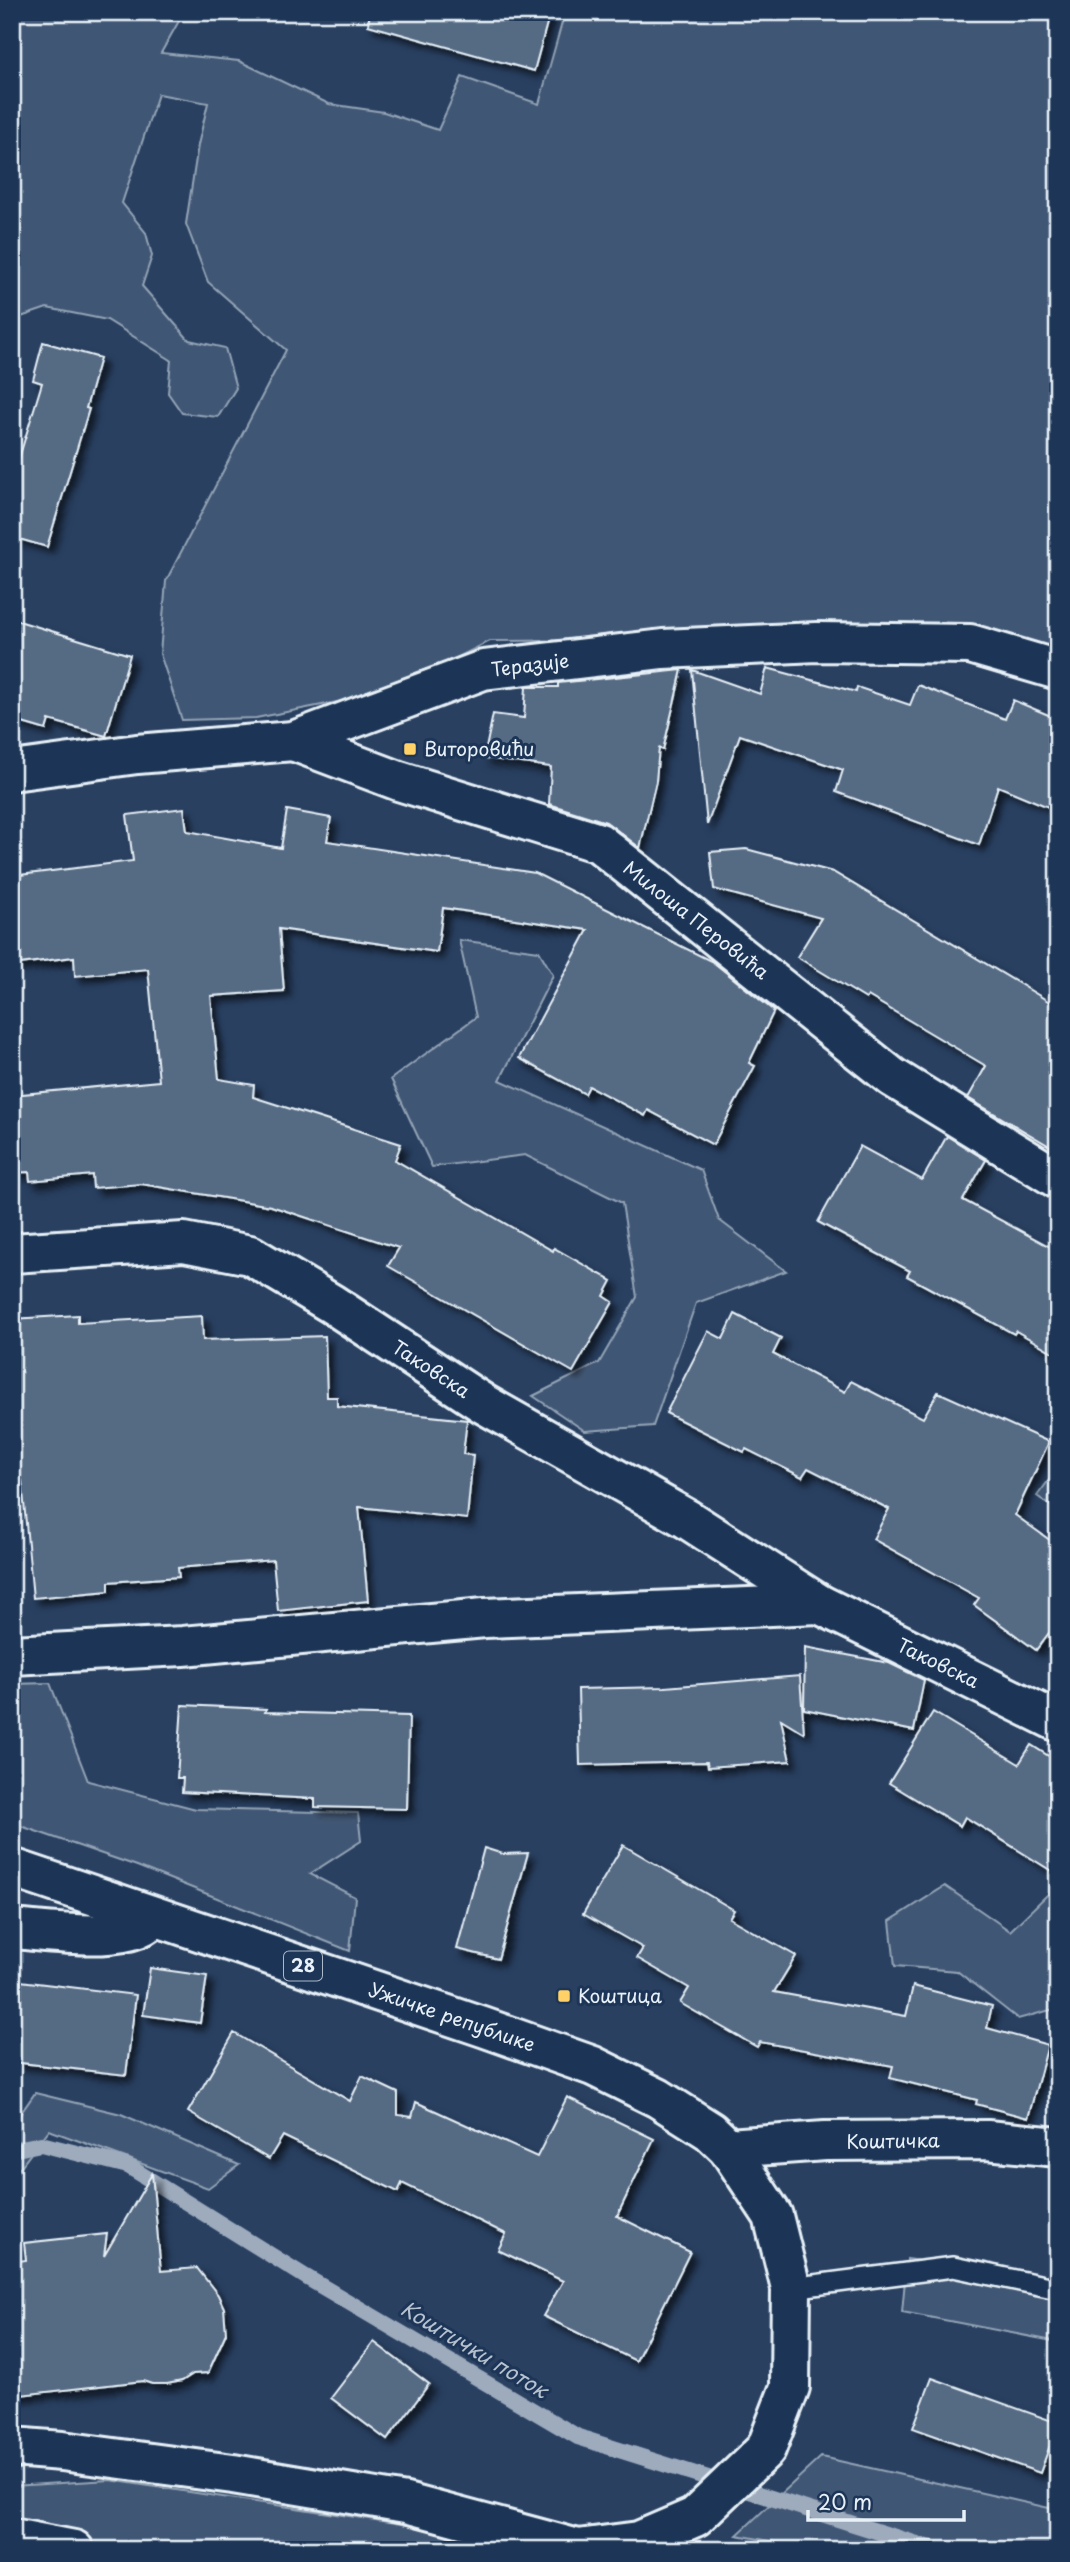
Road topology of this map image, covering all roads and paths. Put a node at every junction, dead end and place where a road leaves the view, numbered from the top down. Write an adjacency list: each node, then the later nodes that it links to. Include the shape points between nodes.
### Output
1 (1058, 670): 2 (street, Теразије, via 970,644 817,642 663,649 483,670)
2 (293, 741): 3 (street, Теразије, via 137,754); 4 (street, Милоша Перовића, via 400,781 599,843 892,1077)
3 (12, 771)
4 (1058, 1179)
5 (12, 1253): 6 (street, Таковска, via 184,1242 250,1255 484,1404 687,1519)
6 (819, 1604): 7 (street, Таковска, via 485,1618 183,1646); 8 (street, Таковска)
7 (12, 1655)
8 (1058, 1722)
9 (12, 1868): 10 (street, Ужичке републике / 28)
10 (153, 1917): 11 (street, via 148,1925 115,1933); 13 (street, Ужичке републике / 28, via 593,2067 658,2098)
11 (12, 1929)
12 (1058, 2147): 13 (street, Коштичка, via 987,2140 825,2141)
13 (728, 2148): 14 (street, Ужичке републике / 28, via 773,2216)
14 (791, 2288): 15 (lane, via 953,2267); 17 (street, Ужичке републике / 28, via 790,2386 766,2449)
15 (1058, 2289)
16 (12, 2447): 17 (street, Ужичке републике / 28, via 233,2474 406,2503 578,2549)
17 (689, 2534)
18 (12, 2538): 19 (street)
19 (74, 2550)

